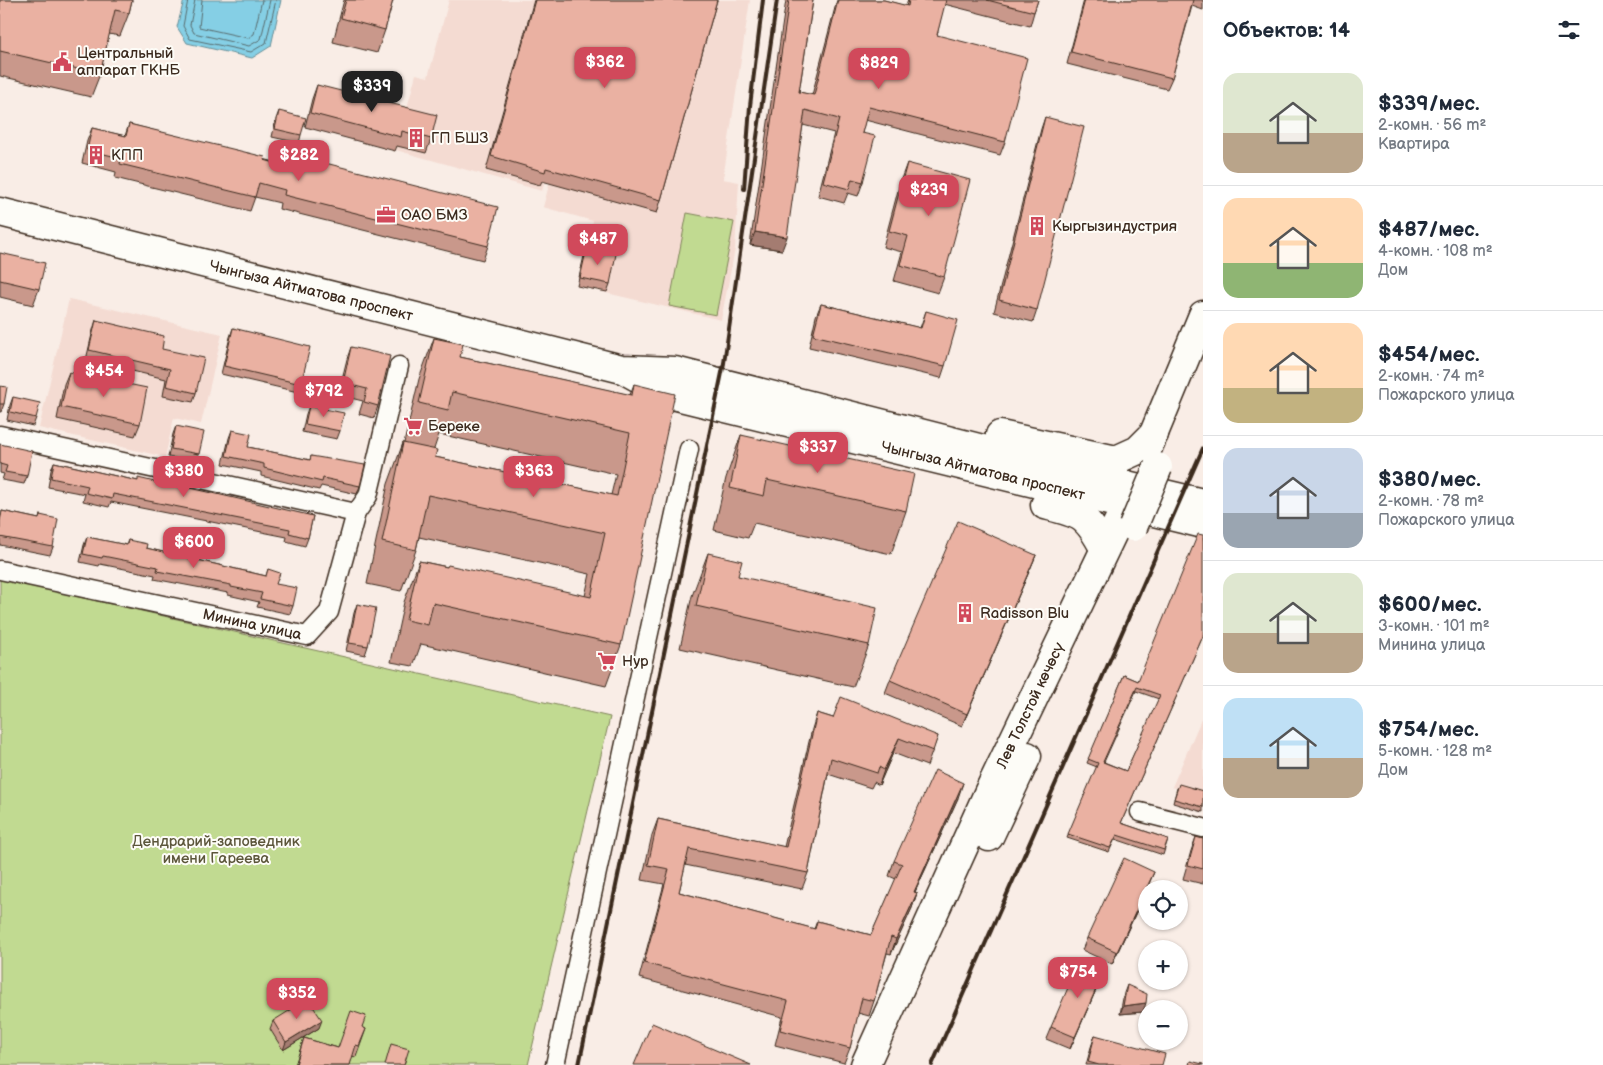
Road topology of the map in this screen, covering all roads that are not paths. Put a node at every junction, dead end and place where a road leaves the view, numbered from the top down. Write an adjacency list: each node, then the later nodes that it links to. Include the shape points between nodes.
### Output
1 (0, 212): 5 (main road, Чынгыза Айтматова проспект, via 622,369 675,371)
2 (1203, 315): 6 (main road, Лев Толстой көчөсү)
3 (1203, 360): 9 (main road, Лев Толстой көчөсү)
4 (399, 366): 11 (street, Минина улица, via 368,496)
5 (740, 400): 6 (main road, via 793,390 1116,460 1138,450); 10 (main road, Чынгыза Айтматова проспект); 13 (main road, Чынгыза Айтматова проспект); 14 (main road, via 773,432 832,451 1080,515 1094,528)
6 (1154, 434): 9 (main road, Лев Толстой көчөсү)
7 (0, 435): 11 (street)
8 (689, 449): 18 (street)
9 (1150, 465): 12 (main road, Лев Толстой көчөсү)
10 (1203, 503)
11 (356, 513): 15 (street, Минина улица, via 328,612 307,636)
12 (1125, 524): 14 (main road, Лев Толстой көчөсү); 20 (main road, Лев Толстой көчөсү)
13 (1203, 524)
14 (1104, 548): 19 (main road, Лев Толстой көчөсү)
15 (0, 570)
16 (1140, 812): 17 (street)
17 (1203, 828)
18 (555, 1065)
19 (865, 1065)
20 (883, 1065)

